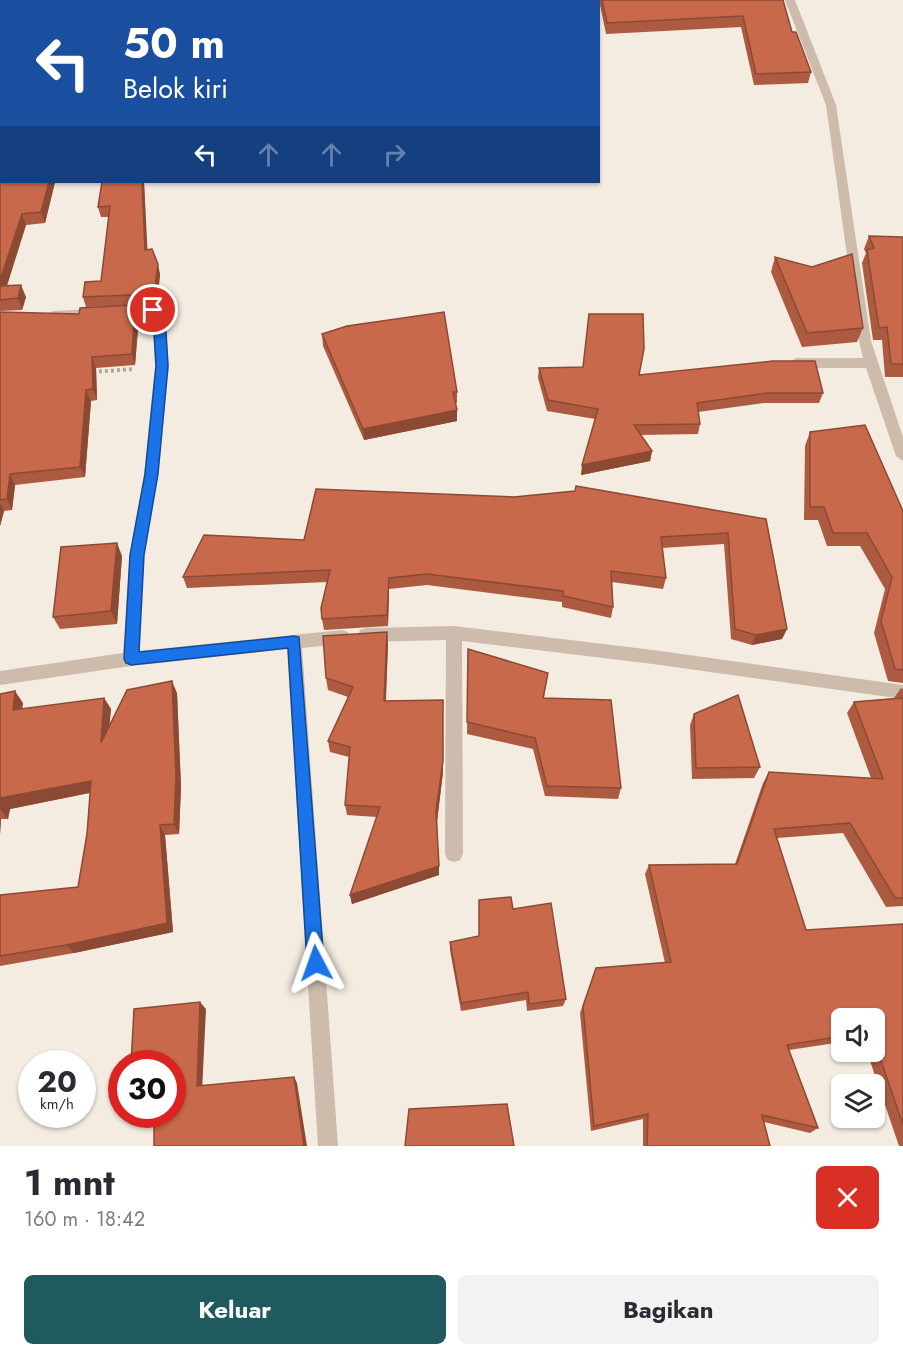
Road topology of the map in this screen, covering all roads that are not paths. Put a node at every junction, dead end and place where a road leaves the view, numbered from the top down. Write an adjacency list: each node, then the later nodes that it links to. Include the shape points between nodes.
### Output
1 (790, 0): 3 (street, via 831,105)
2 (34, 316): 8 (street, via 153,310 159,316 162,366 151,474 137,555)
3 (871, 363): 4 (street); 5 (street)
4 (781, 364)
5 (903, 456)
6 (454, 633): 7 (street); 10 (street); 11 (street)
7 (294, 642): 8 (street); 12 (street)
8 (131, 659): 9 (street)
9 (0, 678)
10 (903, 692)
11 (454, 854)
12 (328, 1146)

